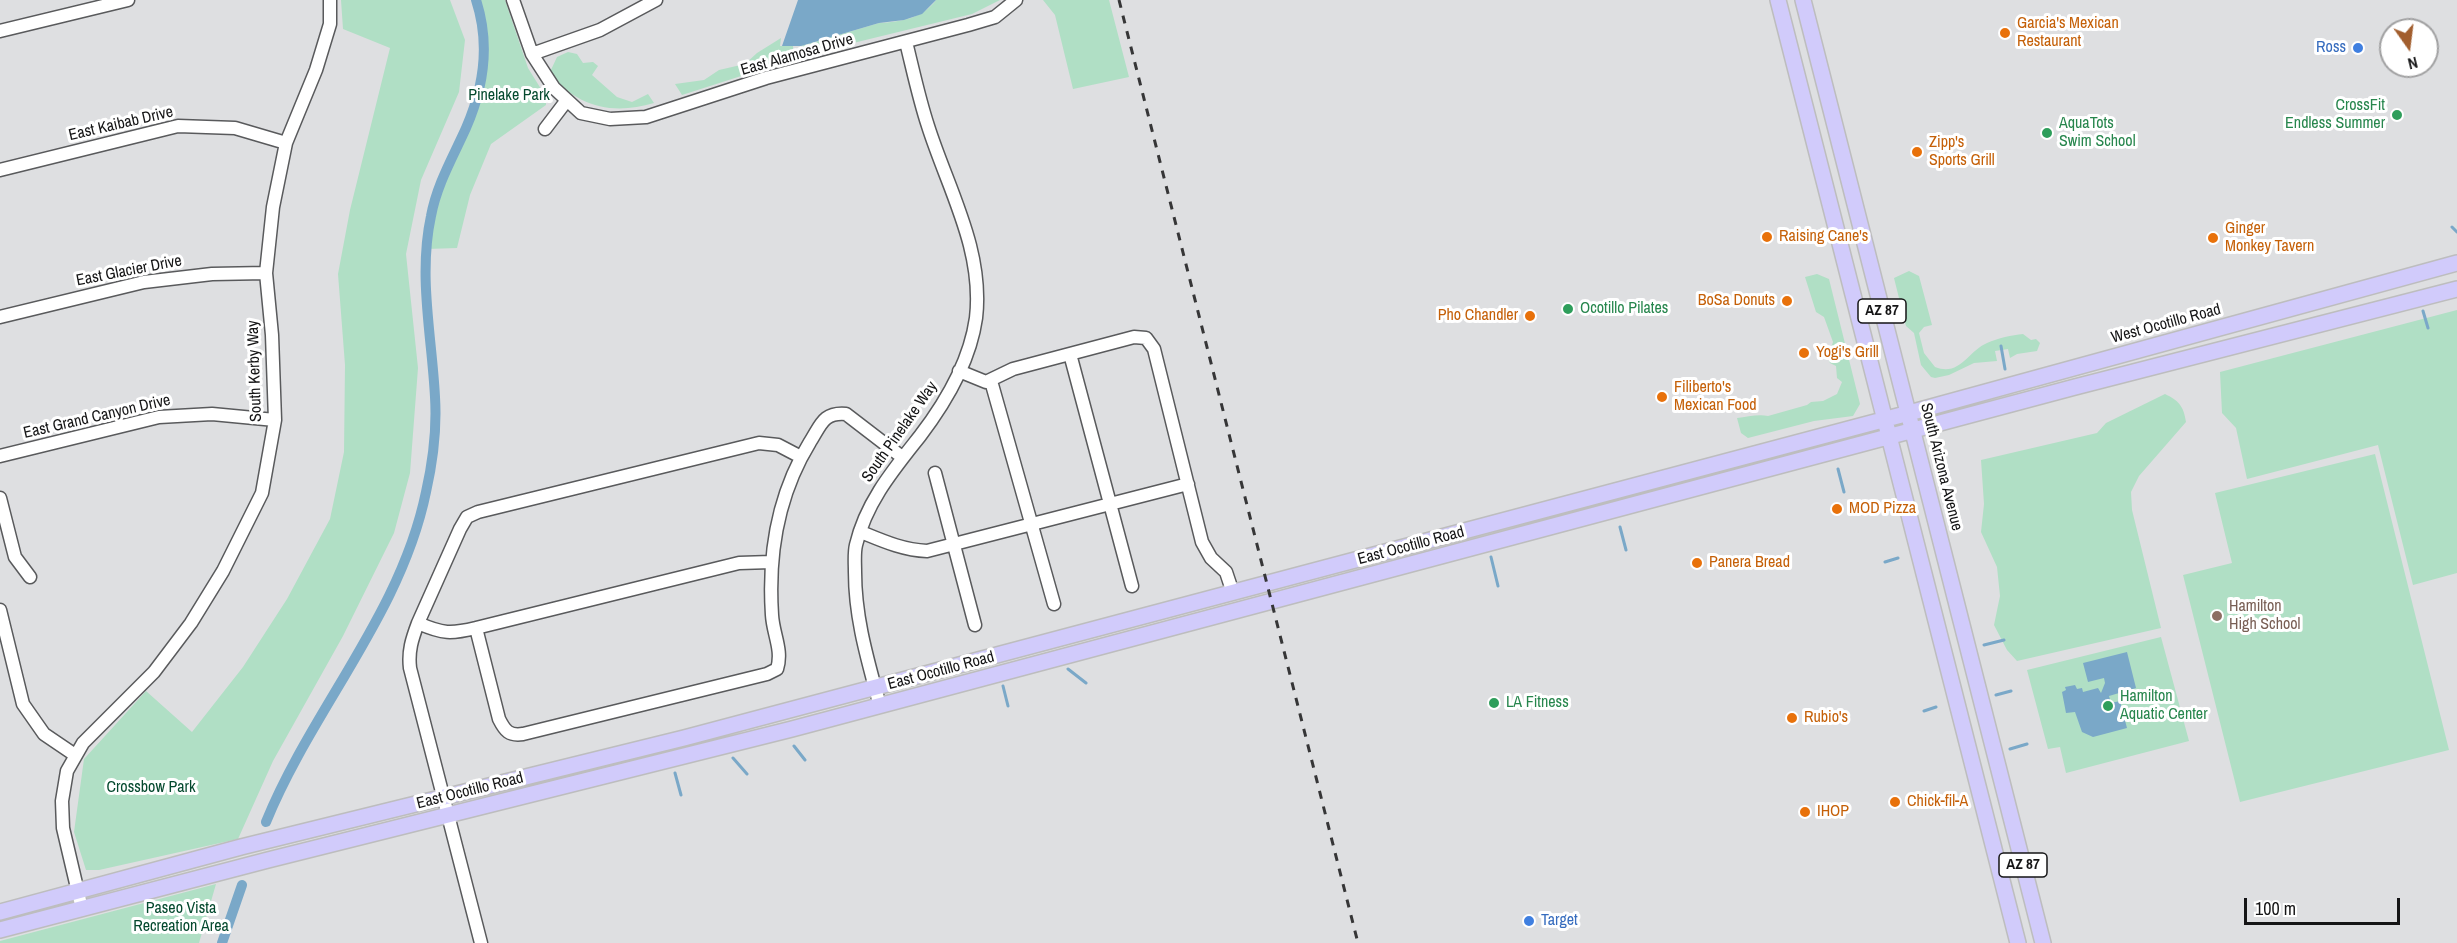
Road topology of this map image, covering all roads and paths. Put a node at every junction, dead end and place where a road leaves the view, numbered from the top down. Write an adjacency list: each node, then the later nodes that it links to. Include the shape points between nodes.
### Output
1 (129, 0): 8 (street)
2 (330, 0): 13 (street, South Kerby Way, via 330,24 316,70)
3 (513, 0): 10 (street)
4 (656, 0): 10 (street, via 600,30)
5 (1016, 0): 9 (street, East Alamosa Drive, via 995,17)
6 (1778, 0): 23 (main road, AZ 87)
7 (1803, 0): 22 (main road, South Arizona Avenue / AZ 87)
8 (0, 32)
9 (906, 42): 11 (street, East Alamosa Drive, via 766,78 646,117 610,119 581,113); 20 (street, South Pinelake Way, via 927,126 972,252 976,318 967,356)
10 (532, 54): 11 (street, via 554,88)
11 (567, 100): 12 (street)
12 (545, 129)
13 (286, 143): 14 (street, East Kaibab Drive, via 235,128 177,126); 16 (street, South Kerby Way, via 273,207)
14 (0, 170)
15 (2457, 263): 22 (main road, West Ocotillo Road)
16 (267, 273): 18 (street, East Glacier Drive, via 155,280); 24 (street, South Kerby Way)
17 (2457, 289): 25 (main road)
18 (0, 317)
19 (1070, 354): 21 (street, via 1013,369); 31 (street, via 1140,336 1149,341); 34 (street)
20 (959, 371): 21 (street, via 983,382); 29 (street, South Pinelake Way, via 921,435)
21 (991, 381): 36 (street)
22 (1909, 413): 23 (main road, West Ocotillo Road); 25 (main road, South Arizona Avenue / AZ 87)
23 (1884, 419): 26 (main road, AZ 87); 32 (main road, East Ocotillo Road)
24 (275, 420): 27 (street, East Grand Canyon Drive, via 212,414 159,417); 50 (street, South Kerby Way, via 262,493 212,590 154,672)
25 (1913, 430): 26 (main road); 59 (main road, South Arizona Avenue / AZ 87)
26 (1888, 437): 35 (main road, East Ocotillo Road); 58 (main road, AZ 87)
27 (0, 456)
28 (801, 457): 29 (street, via 823,421 836,413 846,414); 39 (street, via 784,498); 45 (street, via 778,445 759,442 478,512 467,517)
29 (902, 457): 37 (street, South Pinelake Way, via 875,498)
30 (935, 473): 38 (street)
31 (1188, 484): 34 (street); 42 (street, via 1202,542 1226,572)
32 (1635, 486): 35 (main road); 42 (main road, East Ocotillo Road)
33 (0, 498): 40 (street, via 15,557)
34 (1109, 504): 36 (street); 41 (street)
35 (1640, 504): 49 (main road, East Ocotillo Road)
36 (1032, 525): 38 (street); 43 (street)
37 (861, 532): 38 (street, via 912,550); 48 (street, South Pinelake Way, via 856,546 855,605)
38 (955, 545): 46 (street)
39 (771, 562): 47 (street, via 739,563); 47 (street, via 772,618 780,660 777,669 523,734 505,731 499,718)
40 (30, 577)
41 (1132, 586)
42 (1233, 593): 48 (main road, East Ocotillo Road)
43 (1054, 604)
44 (0, 610): 50 (street, via 23,704 44,734)
45 (418, 623): 47 (street, via 453,634); 51 (street, via 410,643 410,668)
46 (975, 625)
47 (476, 628)
48 (875, 687): 49 (street, South Pinelake Way); 51 (main road, East Ocotillo Road)
49 (880, 706): 52 (main road, East Ocotillo Road)
50 (75, 755): 53 (street, South Kerby Way, via 64,785 63,828)
51 (443, 797): 52 (street); 53 (main road, East Ocotillo Road)
52 (448, 815): 54 (main road, East Ocotillo Road); 57 (street)
53 (77, 891): 54 (street, South Kerby Way); 55 (main road, East Ocotillo Road)
54 (82, 909): 56 (main road, East Ocotillo Road)
55 (0, 912)
56 (0, 930)
57 (481, 943)
58 (2018, 943)
59 (2043, 943)

